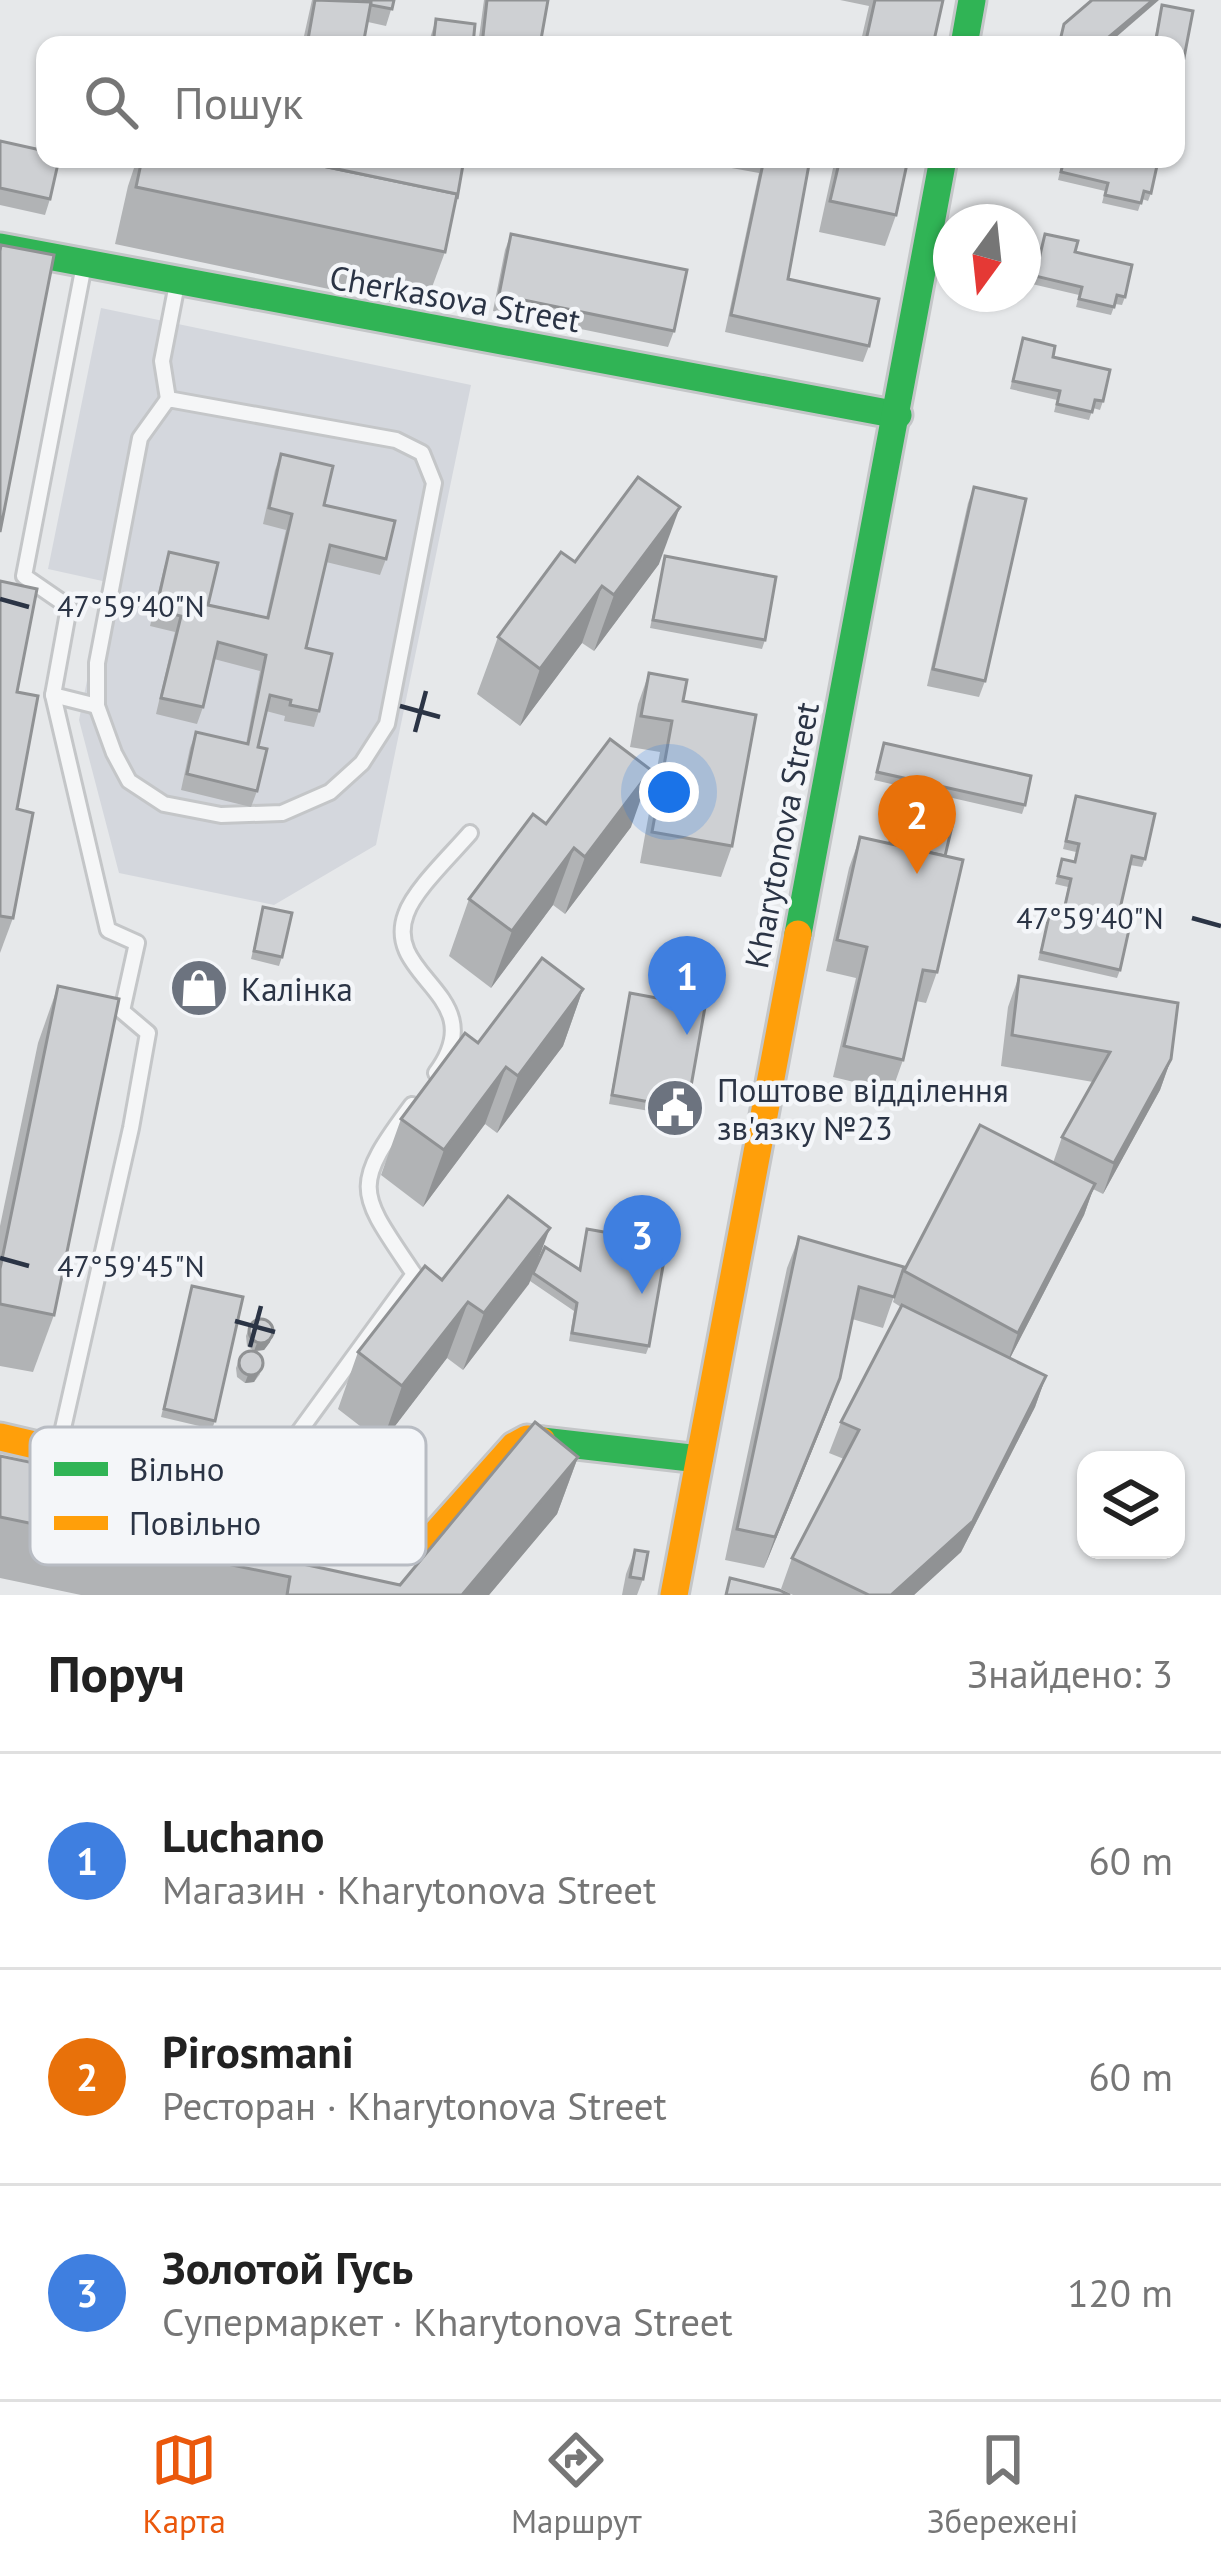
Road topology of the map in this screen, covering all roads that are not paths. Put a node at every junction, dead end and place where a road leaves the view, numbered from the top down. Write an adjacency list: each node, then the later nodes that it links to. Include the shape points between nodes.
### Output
1 (972, 0): 2 (street)
2 (966, 36)
3 (942, 168): 8 (street, Kharytonova Street)
4 (0, 248): 5 (street, Cherkasova Street)
5 (84, 265): 6 (street, Cherkasova Street); 9 (lane, via 24,576 70,608)
6 (177, 284): 7 (lane, via 162,361); 8 (street, Cherkasova Street)
7 (168, 399): 10 (lane, via 140,438 97,663); 10 (lane, via 397,440 422,453 434,483 387,724 362,764 330,791 282,813 221,815 164,804 130,781)
8 (898, 415): 18 (street, Kharytonova Street)
9 (53, 695): 10 (lane); 14 (lane, via 108,931 137,943 122,1011 148,1033)
10 (97, 706)
11 (470, 833): 12 (lane, via 406,911 402,935 454,1018 454,1039)
12 (430, 1081)
13 (416, 1099): 15 (lane, via 376,1153 367,1189 373,1214 414,1274)
14 (63, 1427)
15 (303, 1427)
16 (0, 1437): 17 (street)
17 (30, 1444)
18 (699, 1459): 19 (street, via 527,1439); 20 (street, Kharytonova Street)
19 (426, 1537)
20 (674, 1595)

